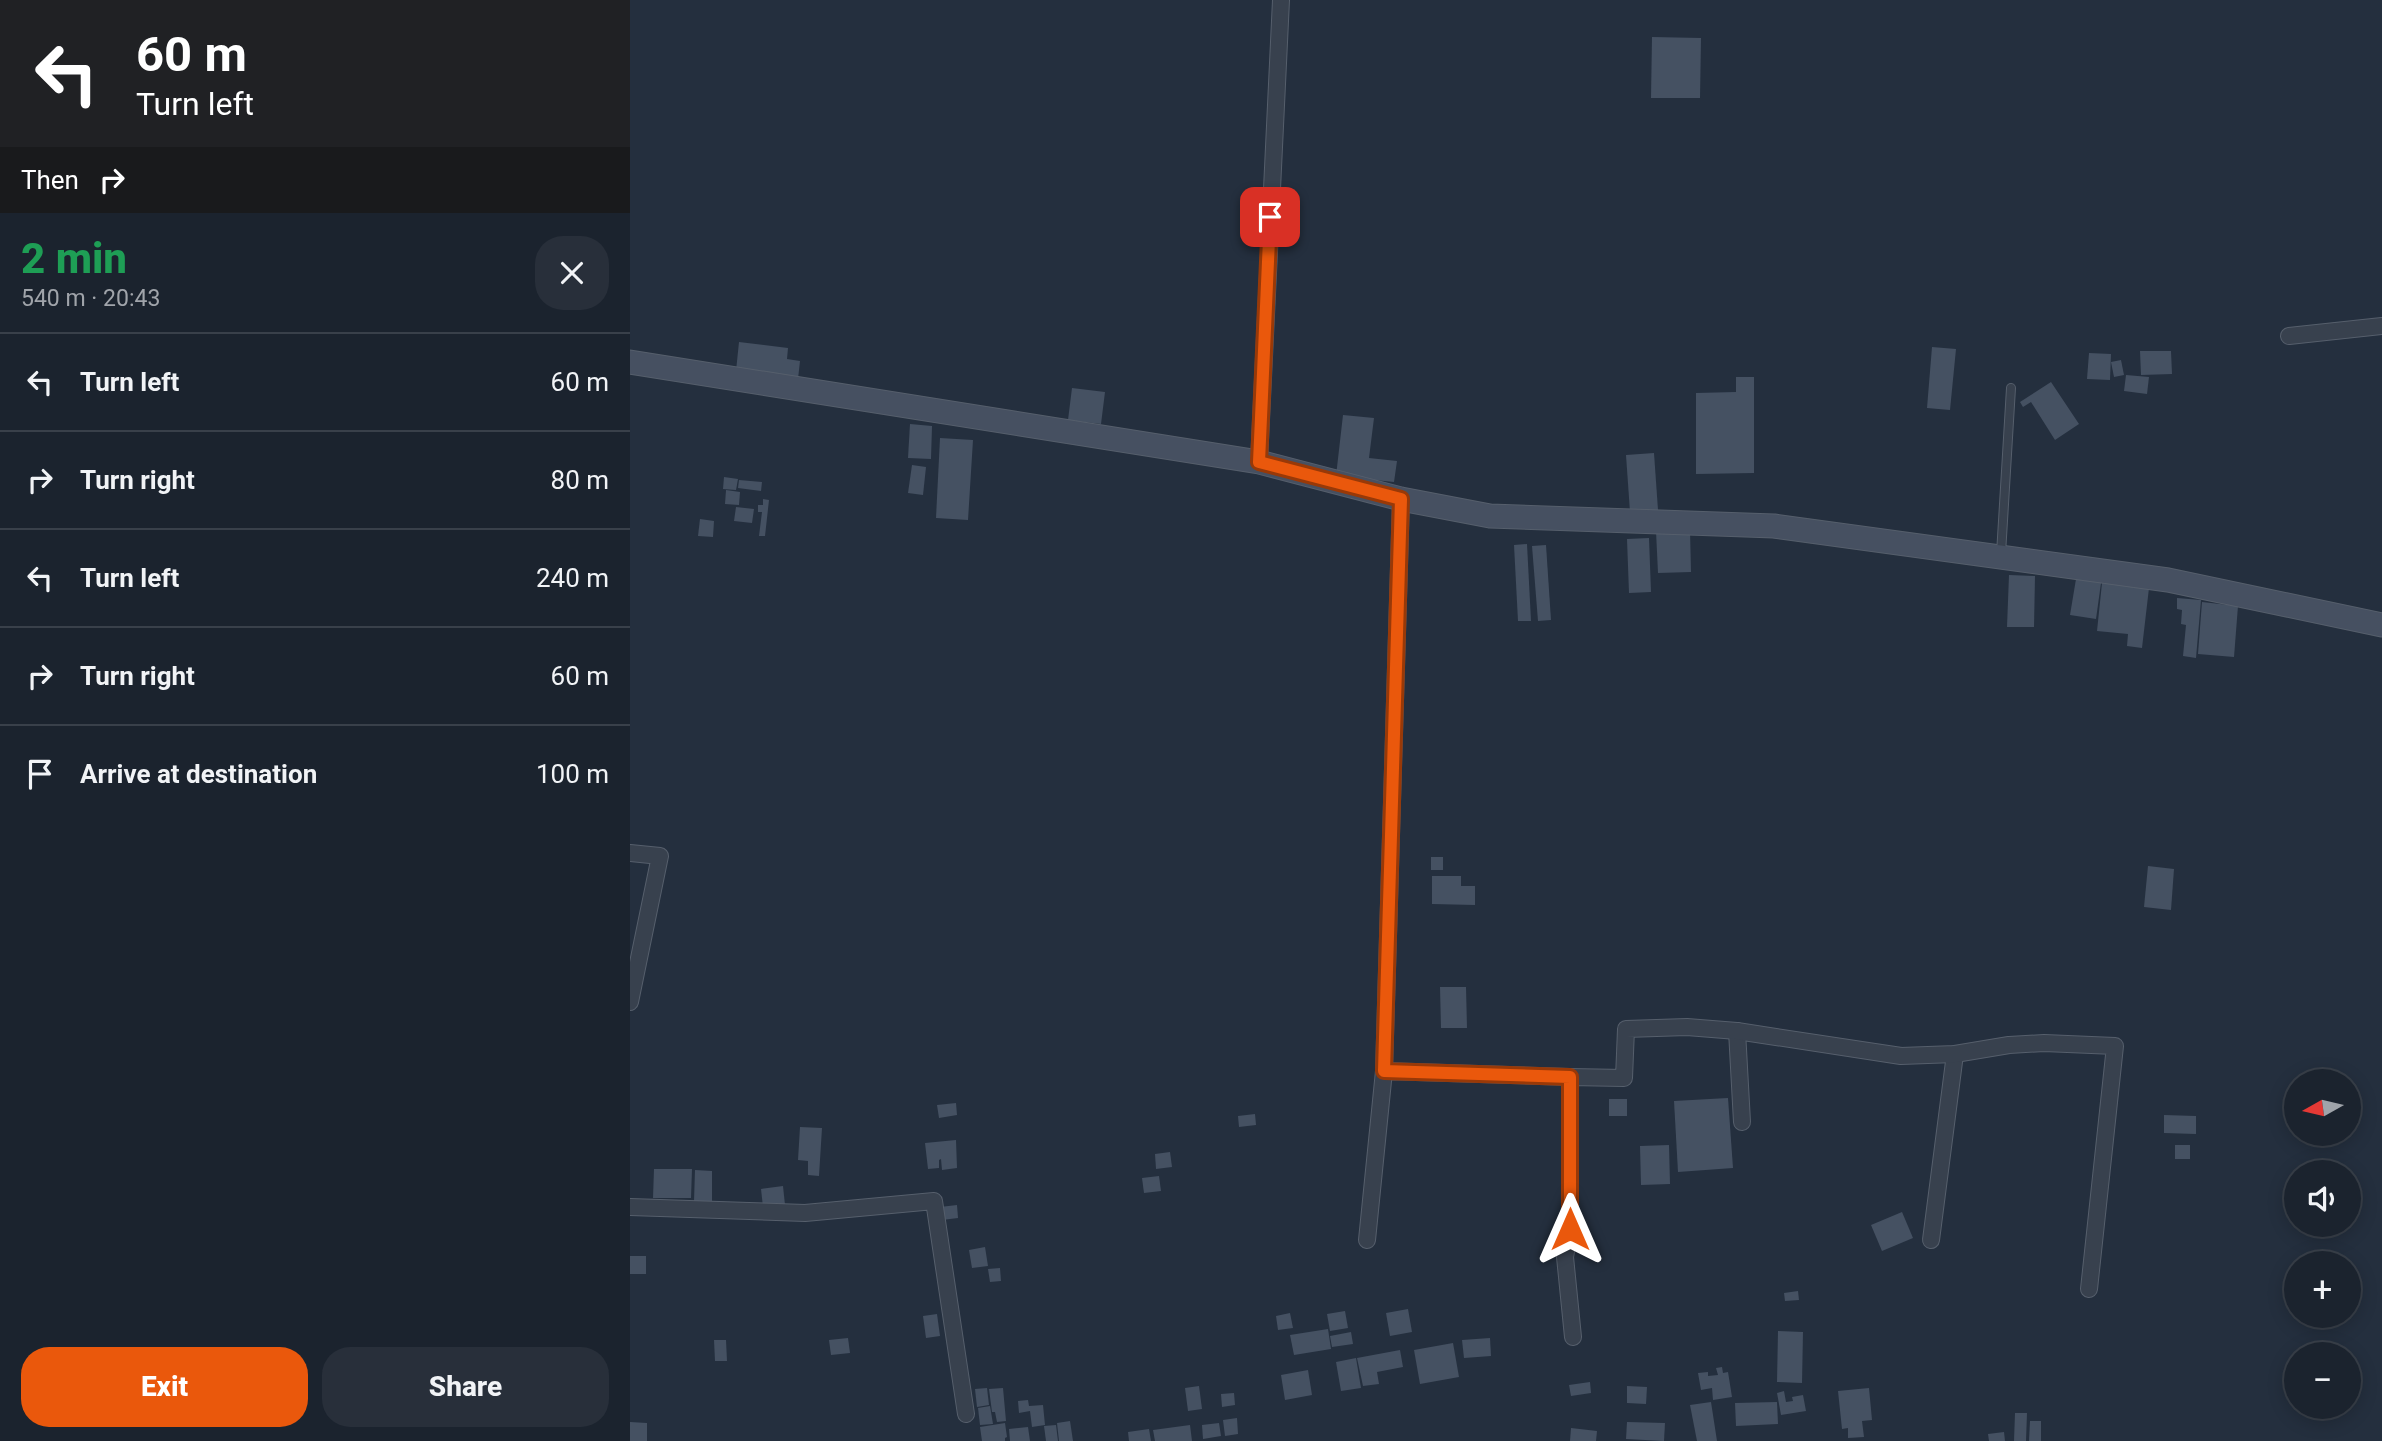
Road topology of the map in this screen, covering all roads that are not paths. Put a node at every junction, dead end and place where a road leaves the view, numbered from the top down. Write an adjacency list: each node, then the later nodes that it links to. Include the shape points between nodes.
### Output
1 (1281, 0): 6 (street)
2 (2382, 326): 3 (street)
3 (2289, 336)
4 (630, 362): 6 (street)
5 (2011, 388): 8 (lane)
6 (1259, 462): 7 (street)
7 (1401, 499): 8 (street, via 1490,516 1774,526); 14 (street)
8 (2001, 557): 9 (street, via 2168,580)
9 (2382, 625)
10 (630, 853): 11 (street, via 660,856)
11 (630, 1002)
12 (1737, 1031): 13 (street, via 1901,1056); 15 (street, via 1626,1029 1624,1078); 16 (street)
13 (1955, 1054): 19 (street); 20 (street, via 2044,1043 2115,1046)
14 (1384, 1071): 15 (street); 18 (street)
15 (1570, 1077): 21 (street, via 1570,1229 1565,1257)
16 (1742, 1122)
17 (630, 1207): 22 (street, via 805,1213 934,1201)
18 (1367, 1240)
19 (1931, 1240)
20 (2089, 1289)
21 (1573, 1337)
22 (966, 1414)

